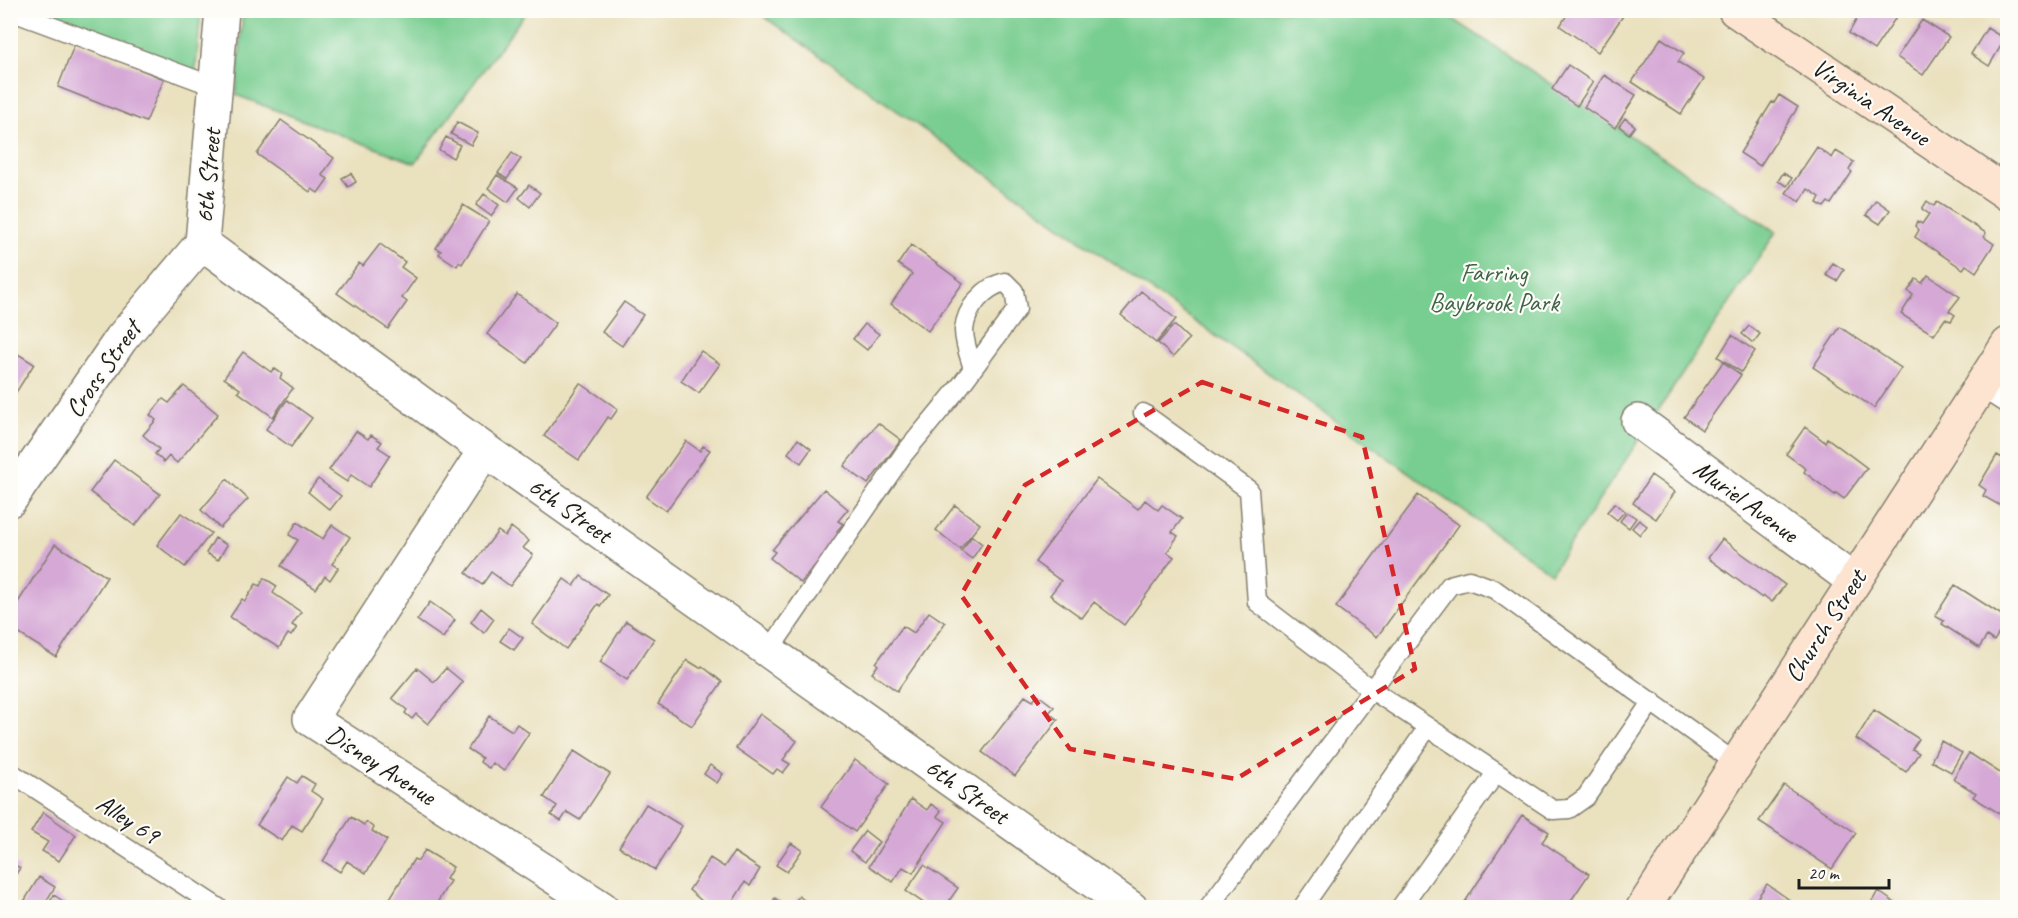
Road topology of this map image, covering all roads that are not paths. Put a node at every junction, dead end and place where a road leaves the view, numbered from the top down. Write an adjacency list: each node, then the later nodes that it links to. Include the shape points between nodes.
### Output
1 (222, 10): 4 (street, 6th Street)
2 (1735, 10): 5 (main road, Virginia Avenue)
3 (10, 11): 4 (lane)
4 (216, 87): 6 (street, 6th Street)
5 (2007, 194)
6 (202, 243): 13 (street, 6th Street); 14 (street, Cross Street, via 120,339)
7 (2007, 344): 9 (main road, Church Street)
8 (973, 368): 16 (lane, via 903,454)
9 (1980, 387): 10 (lane); 15 (main road, Church Street)
10 (2007, 405)
11 (1143, 413): 17 (lane, via 1249,490 1257,602)
12 (1638, 420): 15 (street, Muriel Avenue)
13 (485, 450): 16 (street, 6th Street); 24 (street, Disney Avenue, via 310,719)
14 (10, 500)
15 (1854, 580): 20 (main road, Church Street)
16 (769, 651): 25 (street, 6th Street)
17 (1372, 690): 18 (lane, via 1450,585 1468,580 1494,589); 19 (lane); 26 (lane)
18 (1652, 701): 20 (lane); 22 (lane, via 1586,797 1569,809 1553,810)
19 (1428, 727): 22 (lane); 27 (lane)
20 (1736, 763): 29 (main road, Church Street)
21 (10, 772): 23 (lane, Alley 69)
22 (1496, 773): 28 (lane)
23 (219, 908)
24 (602, 908)
25 (1131, 908)
26 (1208, 908)
27 (1302, 908)
28 (1400, 908)
29 (1643, 908)

